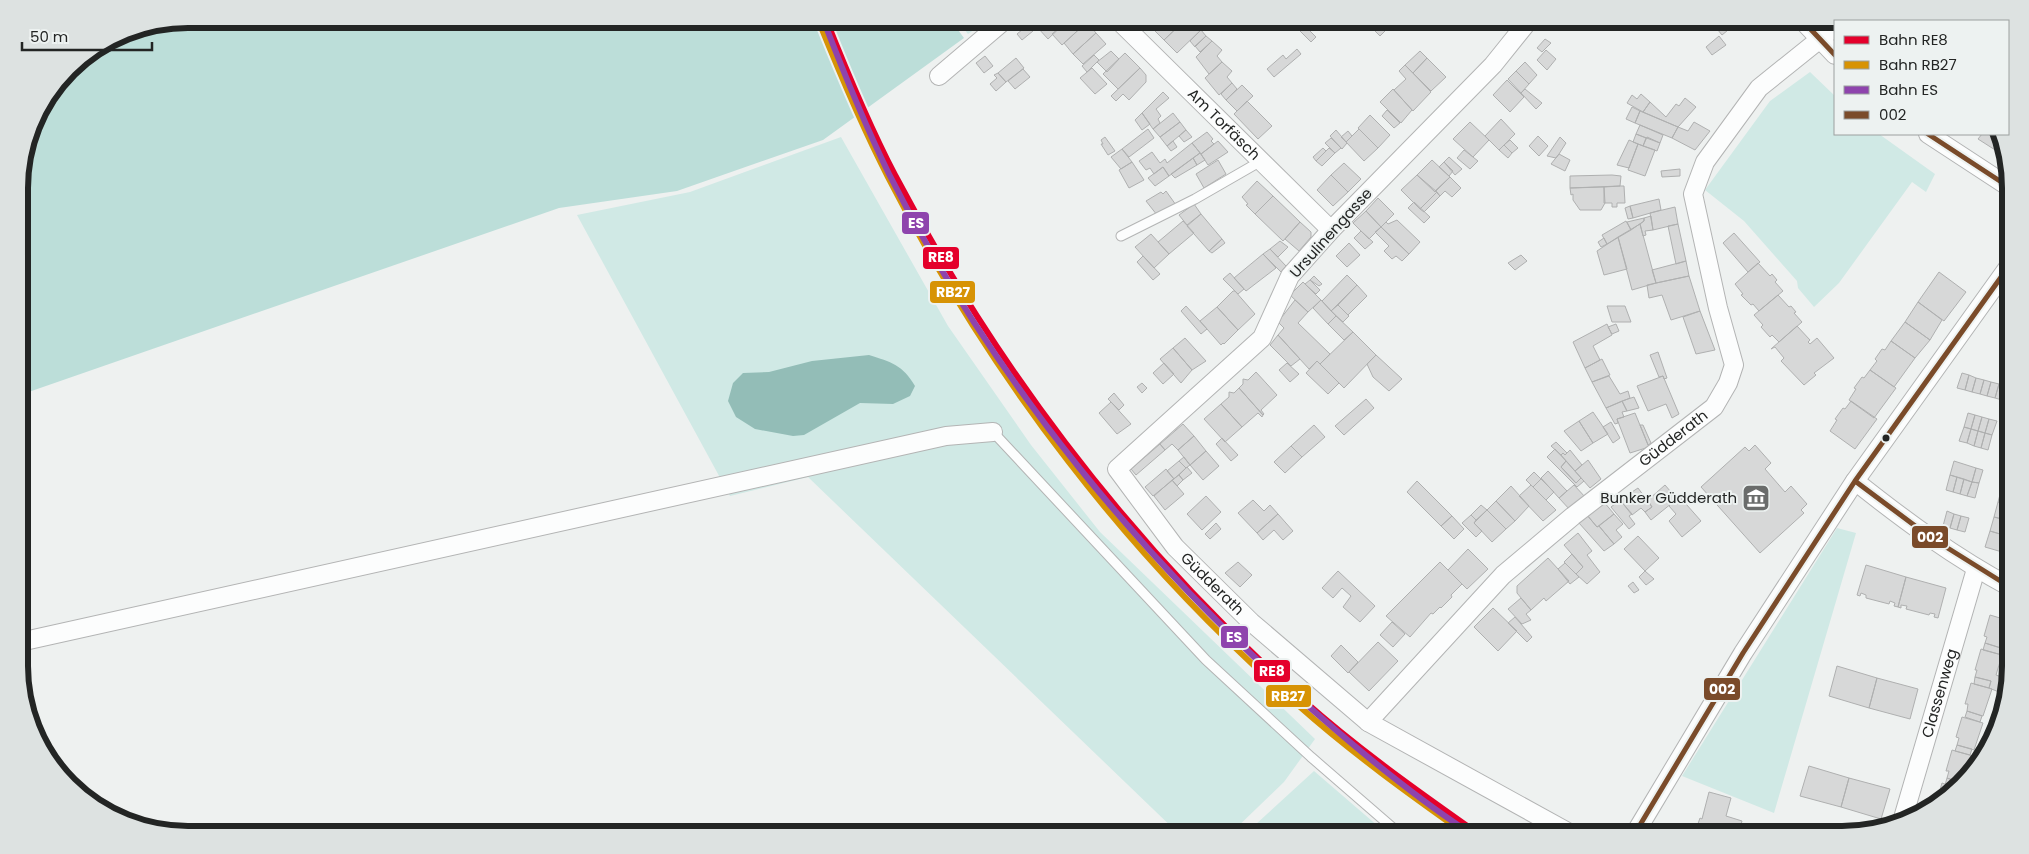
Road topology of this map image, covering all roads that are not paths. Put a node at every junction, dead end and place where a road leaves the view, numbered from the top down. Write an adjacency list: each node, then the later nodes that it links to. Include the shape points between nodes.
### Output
1 (995, 28): 8 (street)
2 (1125, 28): 10 (street, Am Torfäsch)
3 (1523, 28): 12 (street, Ursulinengasse, via 1493,66)
4 (1809, 28): 6 (street)
5 (1834, 28): 6 (street, Güdderath)
6 (1819, 39): 7 (street); 21 (street, Güdderath, via 1759,88 1705,162 1693,194 1734,365 1714,407 1573,516 1503,575)
7 (1834, 55)
8 (939, 76)
9 (1930, 135): 11 (street)
10 (1261, 162): 12 (street, Am Torfäsch); 13 (lane)
11 (2002, 182)
12 (1331, 230): 16 (street, Ursulinengasse, via 1290,276 1262,338)
13 (1121, 236)
14 (2002, 276): 17 (street)
15 (993, 432): 20 (street, via 946,436); 23 (lane, via 1206,660)
16 (1117, 469): 21 (street, Güdderath, via 1176,547 1251,622)
17 (1854, 481): 18 (street, via 1913,527); 25 (street, via 1743,653)
18 (1976, 569): 19 (street); 22 (street, Classenweg)
19 (2002, 583)
20 (28, 640)
21 (1368, 722): 24 (street, Güdderath)
22 (1904, 813)
23 (1391, 826)
24 (1557, 826)
25 (1639, 826)

